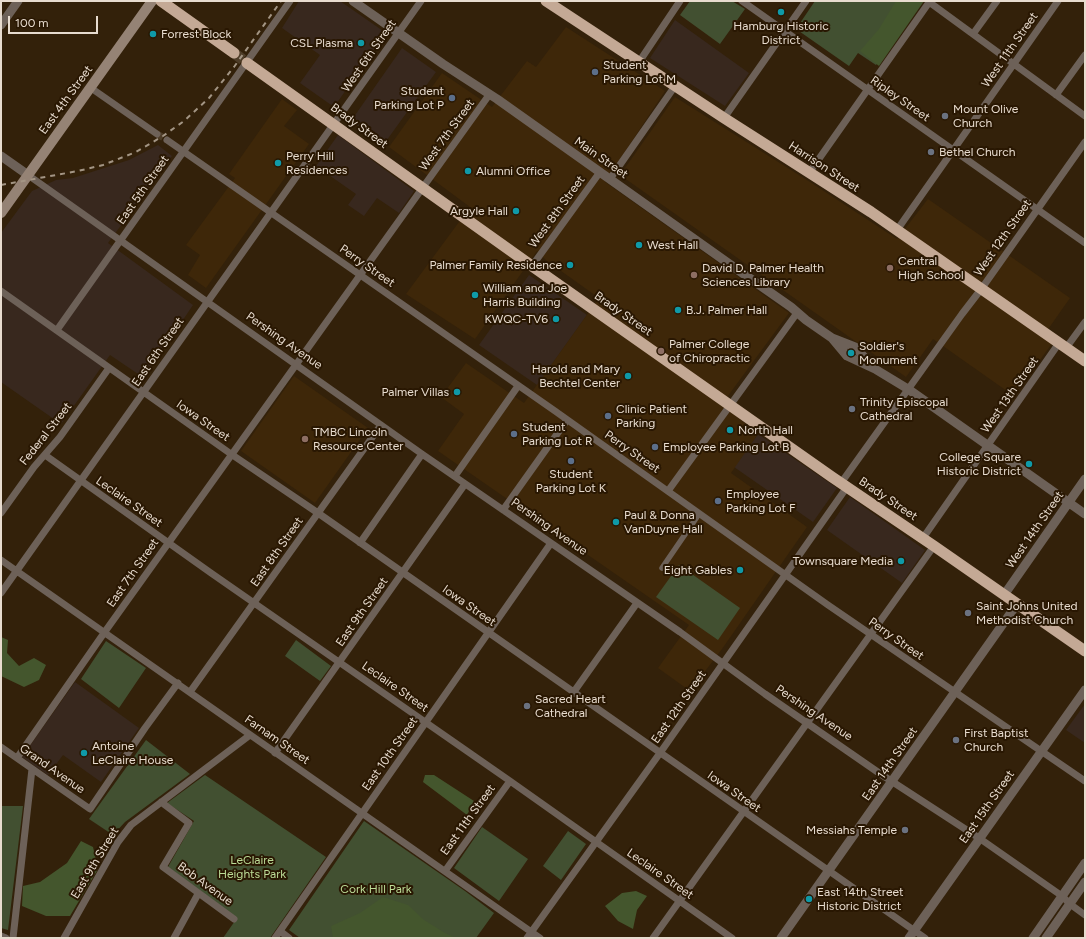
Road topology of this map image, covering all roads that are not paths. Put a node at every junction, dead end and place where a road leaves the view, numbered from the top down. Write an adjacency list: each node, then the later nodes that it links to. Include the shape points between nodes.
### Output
1 (18, 1): 14 (street)
2 (152, 1): 24 (main road, East 4th Street)
3 (161, 1): 18 (highway)
4 (290, 1): 21 (street, East 5th Street)
5 (353, 1): 16 (street, Main Street)
6 (421, 1): 16 (street, West 6th Street)
7 (546, 1): 20 (highway, Harrison Street)
8 (680, 1): 20 (street)
9 (742, 1): 15 (street, Ripley Street)
10 (806, 1): 15 (street)
11 (997, 1): 17 (street)
12 (1058, 1): 22 (street, West 11th Street)
13 (929, 2): 17 (street); 25 (street)
14 (1, 25)
15 (784, 31): 25 (street, Ripley Street); 29 (street)
16 (399, 33): 26 (street, Main Street); 30 (street, West 6th Street)
17 (973, 34): 22 (street)
18 (234, 53)
19 (1085, 56): 27 (street)
20 (639, 62): 23 (highway, Harrison Street)
21 (247, 63): 30 (highway, Brady Street); 35 (street, East 5th Street)
22 (1014, 64): 27 (street); 34 (street, West 11th Street)
23 (675, 86): 29 (highway, Harrison Street); 40 (street)
24 (90, 88): 31 (street); 39 (main road, East 4th Street)
25 (868, 90): 34 (street, Ripley Street); 38 (street)
26 (489, 95): 37 (street, Main Street); 41 (street, West 7th Street)
27 (1056, 95): 28 (street)
28 (1085, 116)
29 (724, 118): 38 (highway, Harrison Street)
30 (334, 124): 41 (highway, Brady Street); 43 (street, East 6th Street)
31 (157, 134)
32 (167, 140): 35 (street, Perry Street)
33 (1085, 142): 42 (street, West 12th Street)
34 (952, 149): 42 (street, Ripley Street); 45 (street, West 11th Street)
35 (184, 152): 43 (street, Perry Street); 46 (street, East 5th Street)
36 (1, 156): 39 (street, Pershing Avenue)
37 (600, 172): 40 (street, Main Street); 48 (street, West 8th Street)
38 (810, 173): 45 (highway, Harrison Street)
39 (28, 175): 44 (main road, East 4th Street); 46 (street, Pershing Avenue)
40 (610, 179): 53 (street, Main Street)
41 (422, 188): 48 (highway, Brady Street); 49 (street, East 7th Street)
42 (1037, 209): 47 (street, Ripley Street); 50 (street, West 12th Street)
43 (271, 212): 49 (street, Perry Street); 52 (street, East 6th Street)
44 (1, 213)
45 (897, 230): 50 (highway, Harrison Street)
46 (121, 240): 52 (street, Pershing Avenue); 55 (street, East 5th Street)
47 (1085, 243)
48 (532, 266): 63 (highway, Brady Street)
49 (360, 275): 58 (street, East 7th Street); 60 (street, Perry Street)
50 (982, 288): 56 (highway, Harrison Street); 61 (street, West 12th Street)
51 (1, 291): 55 (street, Iowa Street)
52 (208, 302): 58 (street, Pershing Avenue); 62 (street, East 6th Street)
53 (797, 313): 61 (street, Main Street, via 832,338 855,348 875,368); 63 (street)
54 (1085, 322): 56 (street, West 13th Street)
55 (57, 330): 59 (street, Iowa Street)
56 (1063, 345): 57 (highway, Harrison Street); 66 (street, West 13th Street)
57 (1085, 361)
58 (296, 364): 65 (street, Pershing Avenue); 67 (street, East 7th Street)
59 (109, 368): 62 (street, Iowa Street); 69 (street, Federal Street)
60 (518, 386): 64 (street, Perry Street); 70 (street)
61 (908, 390): 66 (street, Main Street); 74 (street, West 12th Street)
62 (144, 392): 67 (street, Iowa Street); 72 (street, East 6th Street)
63 (730, 405): 74 (highway, Brady Street); 75 (street)
64 (567, 420): 75 (street, Perry Street); 77 (street)
65 (381, 425): 68 (street, Pershing Avenue); 79 (street, East 8th Street)
66 (988, 446): 76 (street, Main Street); 82 (street, West 13th Street)
67 (231, 454): 79 (street, Iowa Street); 83 (street, East 7th Street)
68 (422, 454): 70 (street, Pershing Avenue); 84 (street)
69 (45, 455): 72 (street, Leclaire Street); 78 (street, Federal Street)
70 (455, 476): 73 (street, Pershing Avenue)
71 (1085, 479): 76 (street, West 14th Street)
72 (81, 481): 83 (street, Leclaire Street); 89 (street, East 6th Street)
73 (465, 484): 77 (street, Pershing Avenue); 90 (street, East 9th Street)
74 (844, 485): 82 (highway, Brady Street); 91 (street, East 12th Street)
75 (668, 491): 80 (street, Perry Street)
76 (1069, 502): 81 (street, Main Street); 93 (street, West 14th Street)
77 (503, 510): 85 (street, Pershing Avenue)
78 (1, 513)
79 (318, 513): 84 (street, Iowa Street); 94 (street, East 8th Street)
80 (699, 514): 88 (street); 91 (street, Perry Street)
81 (1085, 514)
82 (923, 538): 86 (highway, Brady Street)
83 (168, 543): 94 (street, Leclaire Street); 98 (street, East 7th Street)
84 (360, 543): 90 (street, Iowa Street)
85 (551, 544): 95 (street, Pershing Avenue); 97 (street, East 10th Street)
86 (934, 546): 93 (highway, Brady Street); 99 (street)
87 (1, 560): 89 (street, Farnam Street)
88 (662, 568)
89 (16, 571): 92 (street, East 6th Street); 98 (street, Farnam Street)
90 (403, 573): 97 (street, Iowa Street); 101 (street, East 9th Street)
91 (785, 575): 99 (street, Perry Street); 102 (street, East 12th Street)
92 (1, 593)
93 (1004, 595): 96 (highway, Brady Street)
94 (255, 602): 101 (street, Leclaire Street); 105 (street, East 8th Street)
95 (637, 603): 102 (street, Pershing Avenue); 106 (street)
96 (1017, 604): 100 (highway, Brady Street); 107 (street, East 14th Street)
97 (488, 632): 106 (street, Iowa Street); 108 (street, East 10th Street)
98 (104, 633): 103 (street, Farnam Street); 115 (street, East 7th Street)
99 (871, 635): 107 (street, Perry Street); 109 (street)
100 (1085, 651)
101 (340, 662): 108 (street, Leclaire Street); 113 (street, East 9th Street)
102 (723, 663): 109 (street, Pershing Avenue); 114 (street, East 12th Street)
103 (178, 683): 105 (street, Farnam Street); 116 (street, Grand Avenue, via 90,809)
104 (1085, 690): 112 (street, East 15th Street)
105 (190, 692): 110 (street, Farnam Street)
106 (573, 693): 114 (street, Iowa Street)
107 (955, 693): 112 (street, Perry Street); 118 (street, East 14th Street)
108 (426, 722): 117 (street, Leclaire Street); 122 (street, East 10th Street)
109 (807, 723): 118 (street, Pershing Avenue); 121 (street)
110 (250, 735): 113 (street, Farnam Street); 120 (street, East 9th Street)
111 (1, 747): 115 (street, Grand Avenue)
112 (1042, 751): 119 (street, Perry Street); 123 (street, East 15th Street)
113 (275, 753): 122 (street, Farnam Street)
114 (660, 753): 121 (street, Iowa Street); 124 (street, East 12th Street)
115 (17, 758): 116 (street, Grand Avenue)
116 (32, 769): 140 (street)
117 (510, 781): 124 (street, Leclaire Street); 126 (street, East 11th Street)
118 (892, 781): 123 (street, Pershing Avenue); 127 (street, East 14th Street)
119 (1085, 781)
120 (161, 802): 129 (street, Bob Avenue, via 189,824 163,867); 141 (street, East 9th Street, via 131,825 118,842)
121 (744, 812): 127 (street, Iowa Street); 131 (street)
122 (362, 814): 126 (street, Farnam Street); 135 (street, East 10th Street)
123 (979, 838): 130 (street, Pershing Avenue); 136 (street, East 15th Street)
124 (596, 842): 131 (street, Leclaire Street); 137 (street, East 12th Street)
125 (1085, 863): 130 (street)
126 (445, 871): 137 (street, Farnam Street)
127 (829, 871): 136 (street, Iowa Street); 148 (street, East 14th Street)
128 (1085, 882): 132 (street)
129 (198, 894): 134 (street, Bob Avenue); 142 (street)
130 (1062, 896): 132 (street, Pershing Avenue); 150 (street)
131 (680, 901): 146 (street); 147 (street, Leclaire Street)
132 (1070, 904): 133 (street, Pershing Avenue); 151 (street)
133 (1085, 915)
134 (234, 919)
135 (280, 931): 143 (street, East 10th Street); 144 (street)
136 (912, 934): 149 (street, Iowa Street)
137 (529, 935): 145 (street, Farnam Street)
138 (1, 936): 139 (street)
139 (6, 938)
140 (12, 938)
141 (64, 938)
142 (174, 938)
143 (275, 938)
144 (289, 938)
145 (540, 938)
146 (653, 938)
147 (732, 938)
148 (781, 938)
149 (925, 938)
150 (1032, 938)
151 (1046, 938)

